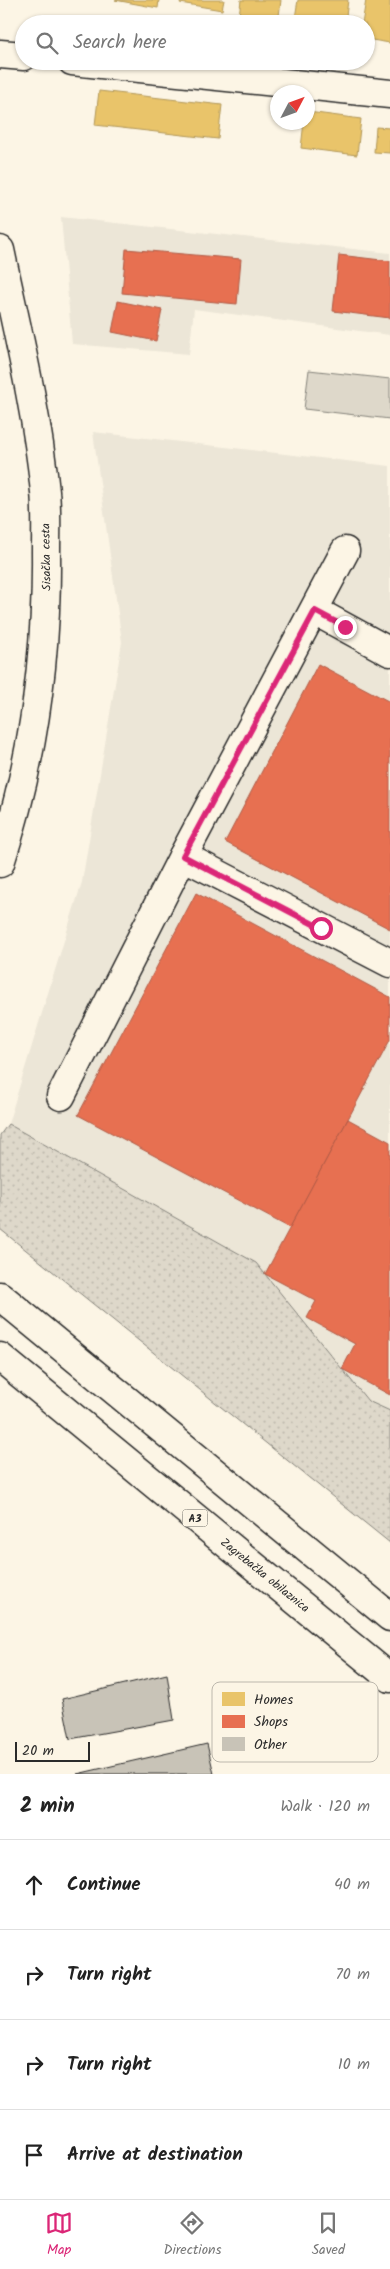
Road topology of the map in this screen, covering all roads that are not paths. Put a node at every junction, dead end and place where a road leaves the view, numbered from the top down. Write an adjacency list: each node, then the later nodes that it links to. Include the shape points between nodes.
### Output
1 (0, 54): 2 (main road)
2 (15, 55)
3 (159, 70): 4 (main road)
4 (390, 94)
5 (0, 250): 10 (main road, Sisačka cesta, via 26,371 45,493 46,597 39,690 26,768)
6 (345, 551): 7 (main road)
7 (315, 611): 8 (main road); 9 (main road)
8 (390, 652)
9 (183, 856): 11 (main road); 12 (main road)
10 (0, 862)
11 (390, 963)
12 (60, 1096)
13 (0, 1296): 15 (main road)
14 (0, 1357): 16 (main road, Zagrebačka obilaznica / A3)
15 (390, 1617)
16 (390, 1678)

